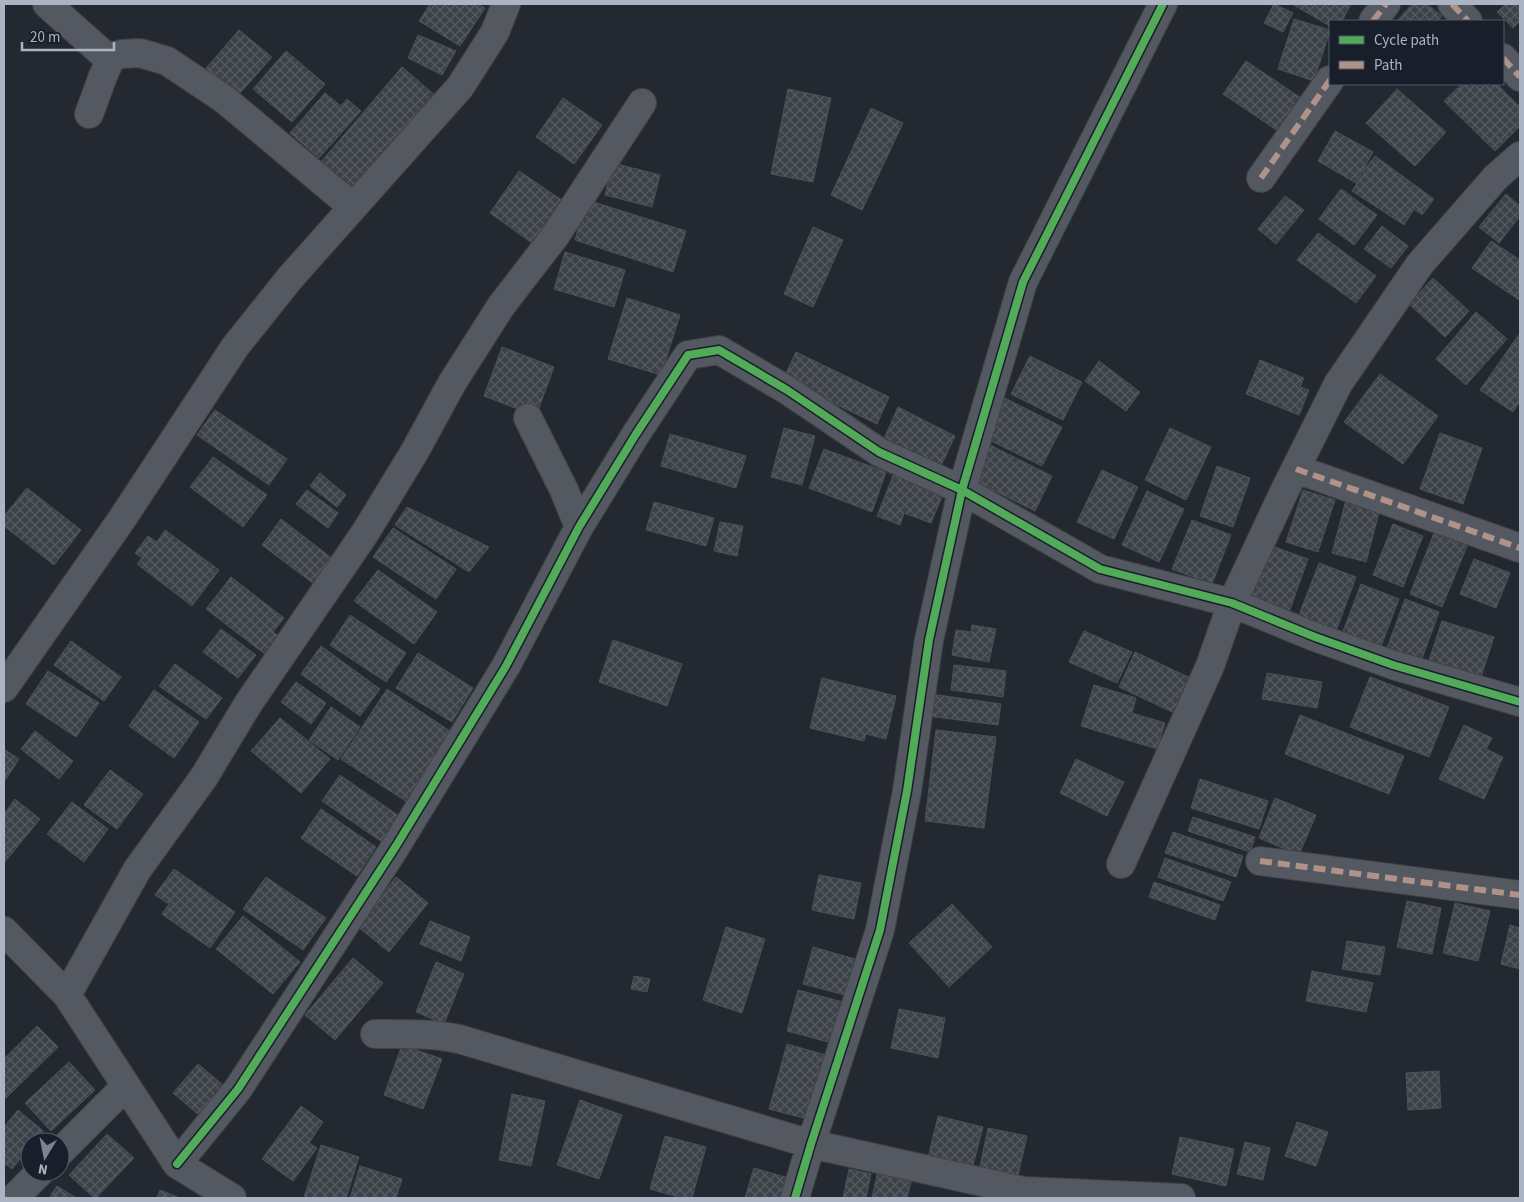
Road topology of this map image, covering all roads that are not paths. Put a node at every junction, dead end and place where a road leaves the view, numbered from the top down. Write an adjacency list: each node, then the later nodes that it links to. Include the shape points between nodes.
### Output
1 (46, 4): 9 (street)
2 (506, 4): 16 (street, via 495,32 460,87)
3 (1163, 4): 19 (street, via 1023,282)
4 (1386, 4): 6 (street)
5 (1452, 4): 7 (street)
6 (1374, 20)
7 (1467, 20)
8 (1504, 59): 10 (street)
9 (110, 60): 13 (street); 16 (street, via 122,54 140,54 167,61 224,99)
10 (1520, 76)
11 (1329, 81): 15 (street)
12 (642, 103): 29 (street, via 555,236 501,306 365,533 248,704 204,777 137,870)
13 (89, 114)
14 (1520, 156): 18 (street, via 1496,177 1420,264 1338,384)
15 (1260, 178)
16 (353, 207): 23 (street, via 235,347 122,519)
17 (528, 418): 20 (street)
18 (1296, 469): 21 (street); 22 (street)
19 (962, 490): 20 (street, via 879,452 787,390 718,350 688,355); 22 (street, via 1100,569); 33 (street, via 929,640 907,791 880,930)
20 (579, 527): 34 (street, via 506,666 396,846 238,1089)
21 (1520, 548)
22 (1232, 603): 24 (street, via 1393,665); 26 (street, via 1210,666)
23 (4, 688)
24 (1520, 702)
25 (1260, 861): 27 (street)
26 (1121, 864)
27 (1520, 895)
28 (4, 931): 29 (street)
29 (67, 995): 31 (street)
30 (375, 1034): 33 (street, via 410,1033 459,1039)
31 (126, 1086): 32 (street); 34 (street)
32 (70, 1142)
33 (811, 1144): 38 (street); 39 (street, via 1023,1191)
34 (177, 1164): 37 (street)
35 (30, 1182): 36 (street)
36 (14, 1198)
37 (232, 1198)
38 (795, 1198)
39 (1181, 1198)

